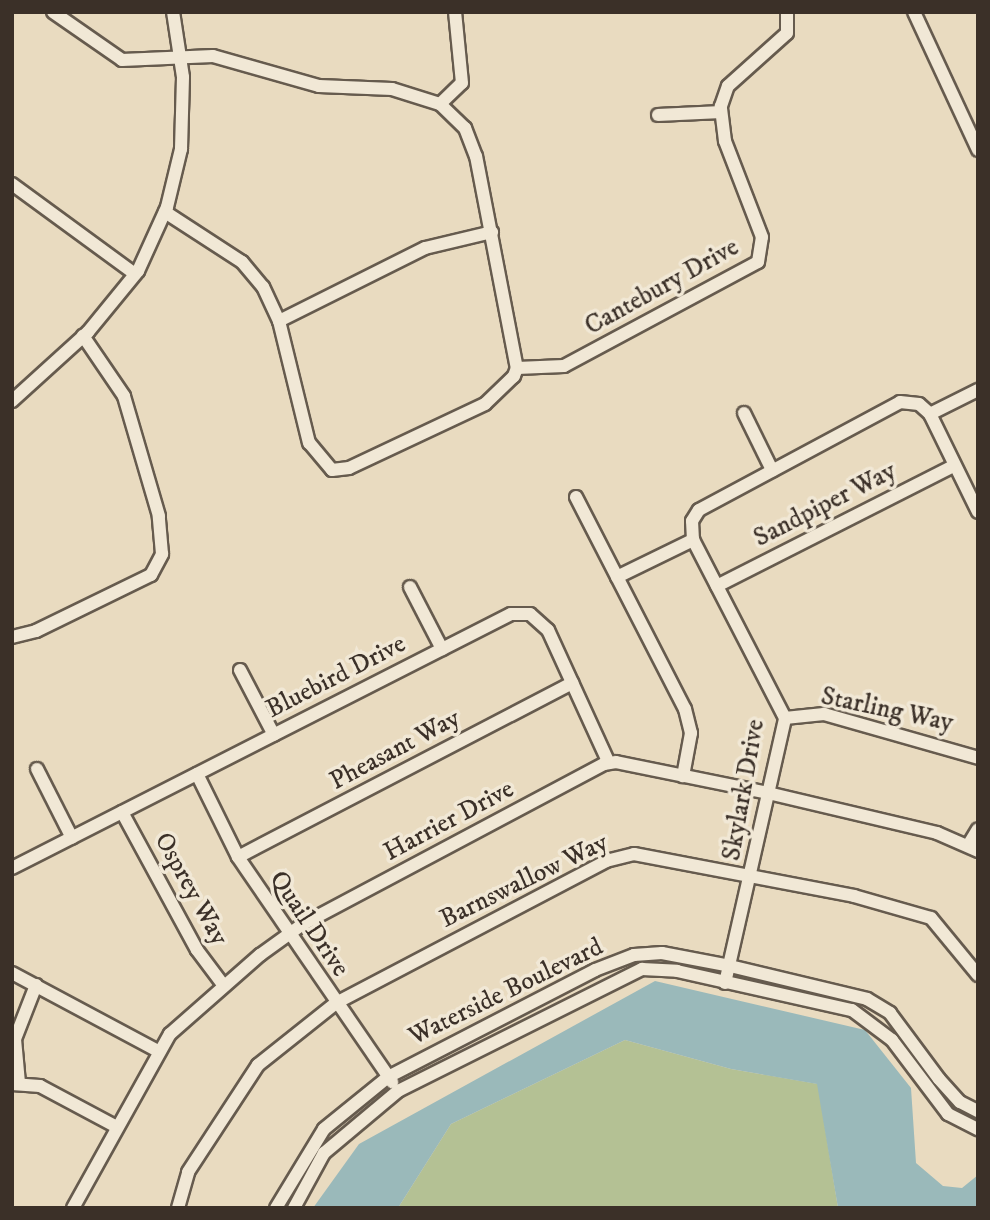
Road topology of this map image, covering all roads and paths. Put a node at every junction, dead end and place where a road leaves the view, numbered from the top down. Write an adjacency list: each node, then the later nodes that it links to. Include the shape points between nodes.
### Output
1 (53, 12): 6 (street, via 122,60)
2 (173, 12): 6 (street)
3 (455, 12): 7 (street, via 461,83)
4 (787, 12): 8 (street, via 788,33 728,86)
5 (914, 12): 10 (street)
6 (180, 60): 7 (street, via 231,58 319,86 392,89); 12 (street, via 181,149)
7 (440, 104): 13 (street, via 465,128)
8 (721, 112): 9 (street); 17 (street, Cantebury Drive, via 725,141 762,237 758,262 564,366)
9 (658, 115)
10 (978, 150)
11 (12, 184): 14 (street)
12 (165, 212): 14 (street); 15 (street, via 242,262 263,287)
13 (492, 232): 15 (street, via 425,247); 17 (street)
14 (135, 274): 16 (street)
15 (279, 321): 17 (street, via 309,443 331,470 349,468 485,404 499,395)
16 (83, 336): 19 (street); 30 (street, via 124,396 159,516 162,554 151,575 36,631)
17 (517, 368)
18 (978, 390): 21 (street)
19 (12, 401)
20 (744, 413): 23 (street)
21 (930, 414): 22 (street); 23 (street, via 919,404 900,402)
22 (954, 466): 25 (street); 28 (street, Sandpiper Way)
23 (772, 470): 26 (street, via 699,510 692,521)
24 (576, 497): 27 (street)
25 (978, 512)
26 (693, 540): 27 (street); 28 (street, Skylark Drive)
27 (617, 578): 40 (street, via 685,709 691,733)
28 (717, 586): 34 (street, Skylark Drive)
29 (411, 587): 31 (street)
30 (12, 637)
31 (442, 649): 33 (street, Bluebird Drive, via 511,614 530,614 548,630); 35 (street, Bluebird Drive)
32 (240, 670): 35 (street)
33 (572, 683): 37 (street, Bluebird Drive); 46 (street, Pheasant Way)
34 (785, 718): 36 (street, Starling Way, via 824,714); 41 (street, Skylark Drive)
35 (274, 735): 39 (street, Bluebird Drive)
36 (978, 758)
37 (610, 763): 40 (street); 49 (street, Harrier Drive)
38 (37, 769): 44 (street)
39 (197, 774): 42 (street, Bluebird Drive); 46 (street, Quail Drive)
40 (683, 776): 41 (street)
41 (768, 793): 45 (street); 48 (street, Skylark Drive)
42 (122, 812): 44 (street, Bluebird Drive); 55 (street, Osprey Way, via 197,950)
43 (978, 829): 45 (street)
44 (72, 838): 47 (street, Bluebird Drive)
45 (973, 847)
46 (238, 857): 49 (street, Quail Drive)
47 (12, 868)
48 (752, 876): 50 (street, Skylark Drive); 52 (street, Barnswallow Way, via 931,918); 56 (street, Barnswallow Way, via 634,854 607,861)
49 (287, 935): 55 (street, Harrier Drive); 56 (street, Quail Drive)
50 (730, 966): 53 (street, Skylark Drive); 58 (street, Waterside Boulevard, via 662,953 634,956 595,970); 61 (street, Waterside Boulevard, via 867,999 890,1013 946,1087)
51 (12, 973): 54 (street)
52 (978, 975)
53 (725, 984): 60 (street, Waterside Boulevard, via 642,969); 63 (street, Waterside Boulevard, via 852,1010 873,1022 948,1114)
54 (36, 985): 57 (street); 59 (street, via 15,1039)
55 (224, 986): 57 (street, Harrier Drive, via 170,1034)
56 (336, 1003): 58 (street, Quail Drive); 65 (street, Barnswallow Way, via 258,1065 188,1172)
57 (158, 1051): 62 (street, Harrier Drive)
58 (388, 1077): 60 (street, Quail Drive); 66 (street, Waterside Boulevard, via 324,1129)
59 (15, 1084): 62 (street, via 40,1086)
60 (398, 1091): 67 (street, Waterside Boulevard, via 324,1153)
61 (978, 1111)
62 (114, 1126): 64 (street, Harrier Drive)
63 (978, 1129)
64 (73, 1208)
65 (178, 1208)
66 (276, 1208)
67 (294, 1208)

